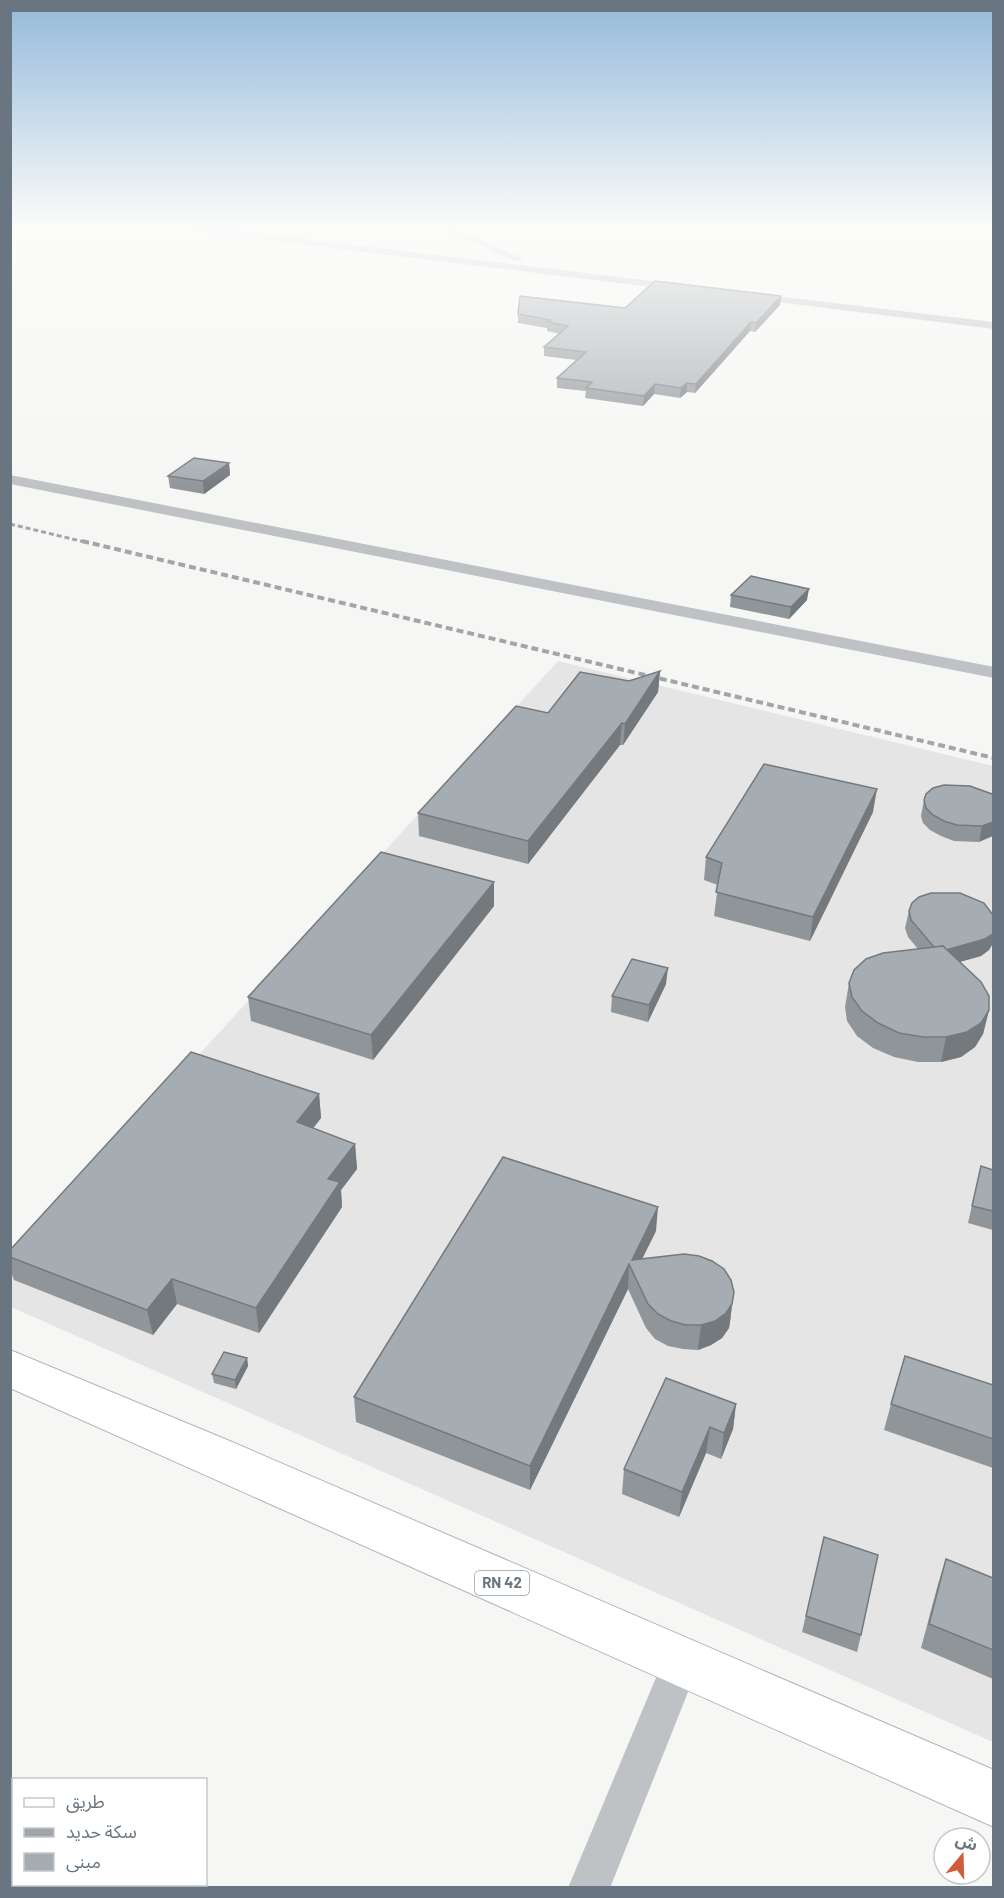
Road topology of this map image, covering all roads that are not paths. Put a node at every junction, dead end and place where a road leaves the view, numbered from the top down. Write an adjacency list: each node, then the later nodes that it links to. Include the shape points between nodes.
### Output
1 (916, 317): 2 (street)
2 (993, 326)
3 (10, 479): 4 (street)
4 (993, 673)
5 (10, 1368): 6 (main road, RN 42)
6 (681, 1662): 7 (main road, RN 42); 8 (street)
7 (993, 1799)
8 (589, 1887)

